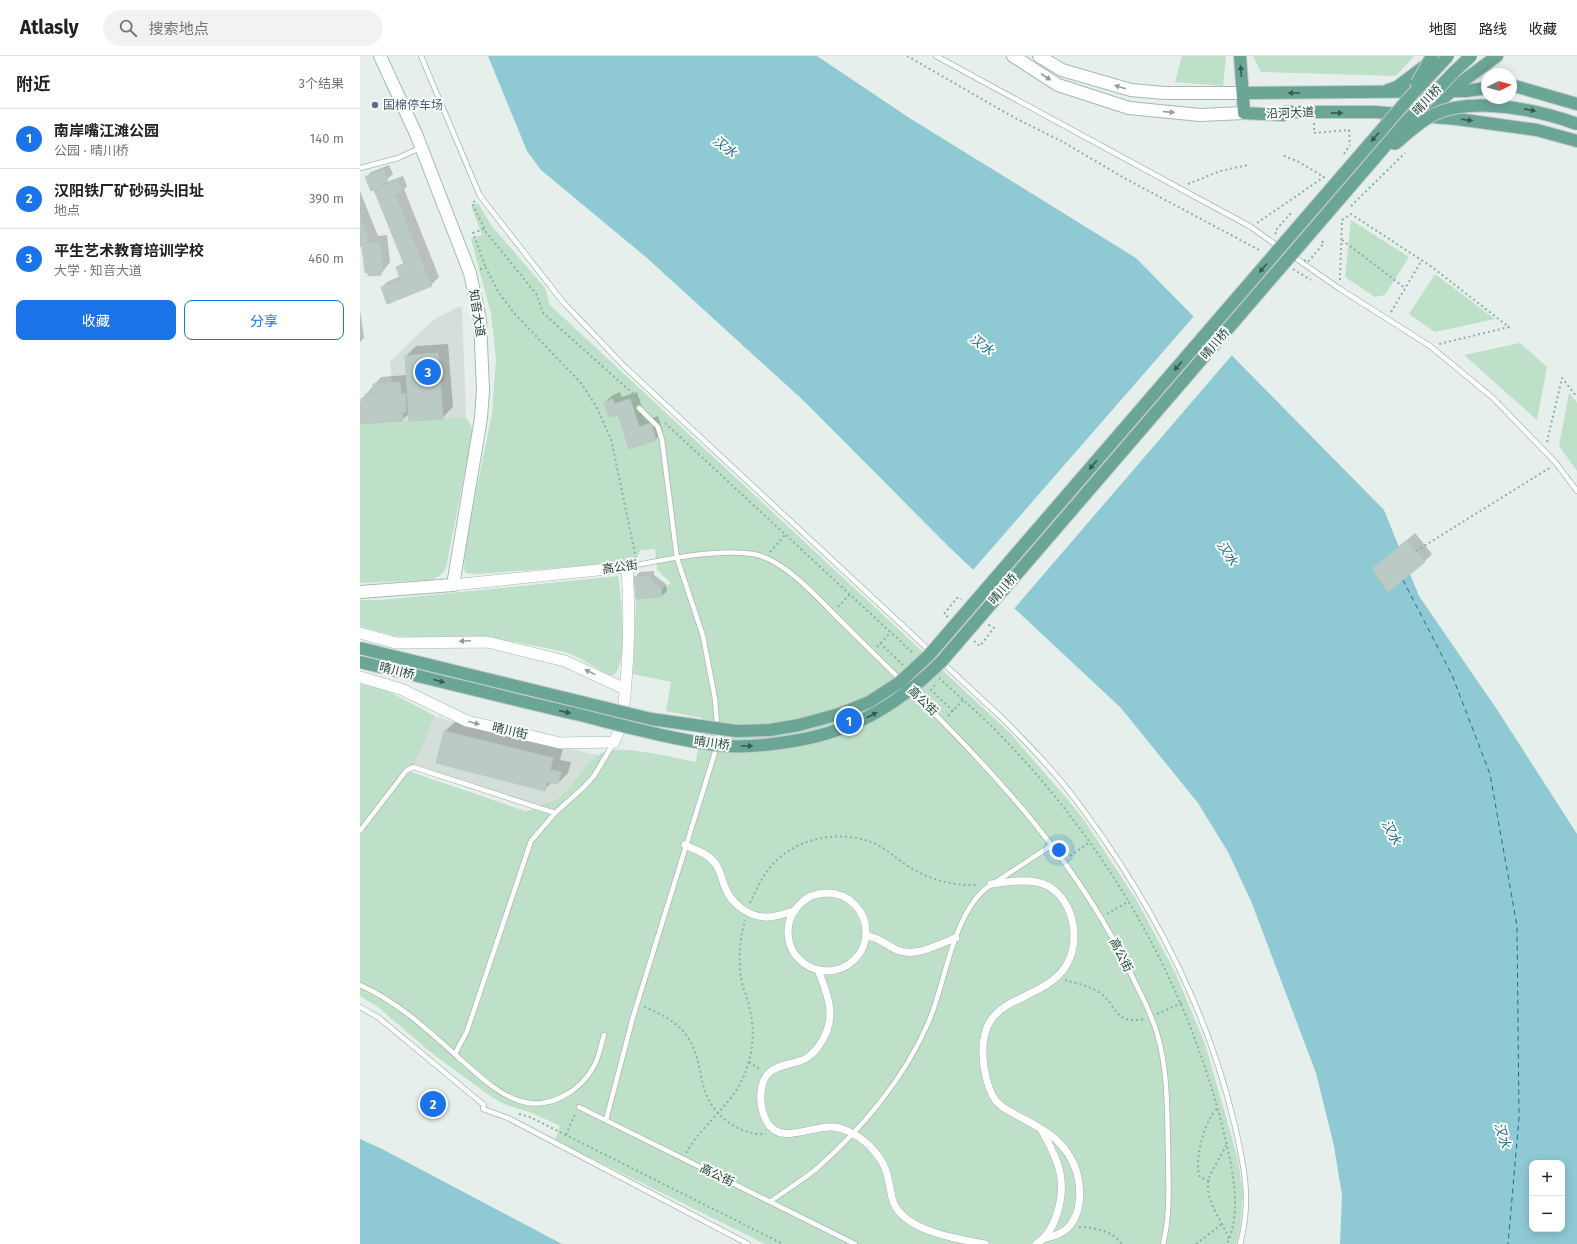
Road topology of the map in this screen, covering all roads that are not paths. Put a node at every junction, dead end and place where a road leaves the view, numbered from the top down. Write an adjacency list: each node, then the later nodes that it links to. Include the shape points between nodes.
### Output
1 (380, 56): 23 (main road, 知音大道)
2 (421, 56): 64 (lane, via 480,196 563,302 631,373 1002,718 1049,767 1084,810 1142,898 1179,970 1209,1039 1230,1107 1246,1176 1247,1209)
3 (936, 56): 27 (lane, via 1251,227 1340,289 1430,346 1493,398 1556,463)
4 (1013, 56): 19 (main road, 沿河大道, one-way to 19, via 1058,85 1129,108 1200,115)
5 (1039, 56): 16 (main road, 沿河大道, one-way to 5, via 1164,93 1131,90 1062,70)
6 (1240, 56): 16 (main road, one-way to 6)
7 (1434, 56): 14 (main road, via 1397,87); 17 (main road, bridge)
8 (1448, 56): 17 (main road, 晴川桥, bridge)
9 (1471, 56): 25 (main road, 晴川桥, bridge, via 1405,123)
10 (1495, 57): 11 (main road); 15 (main road)
11 (1490, 68)
12 (1517, 87): 18 (main road)
13 (1481, 89): 15 (main road, 沿河大道)
14 (1382, 92): 15 (main road, 沿河大道); 16 (main road, 沿河大道, one-way to 16)
15 (1451, 92): 20 (main road)
16 (1243, 93): 19 (main road)
17 (1409, 98): 33 (main road, 晴川桥, one-way to 33, bridge, via 929,655 900,682 869,702 821,720 770,730 713,729 651,719)
18 (1577, 104)
19 (1244, 113): 20 (main road, 沿河大道, one-way to 20, via 1283,115 1286,112 1375,112)
20 (1424, 116): 22 (main road, 沿河大道, one-way to 22, via 1537,130)
21 (1577, 124): 25 (main road, one-way to 21, bridge, via 1420,123 1449,110 1486,106 1511,107)
22 (1577, 142)
23 (421, 147): 24 (lane, via 398,158); 30 (main road, 知音大道, via 470,273 480,320 484,390)
24 (360, 168)
25 (1360, 175): 34 (main road, 晴川桥, one-way to 25, bridge, via 649,732 715,745 757,746 803,740 842,730 887,707 942,661)
26 (639, 408): 28 (lane, via 658,427 662,440)
27 (1577, 491)
28 (677, 558): 29 (lane, 高公街); 40 (lane, via 703,636 717,722 716,749); 41 (lane, 高公街, via 729,553 753,554 767,558 791,574 975,753)
29 (632, 566): 30 (street, 高公街); 36 (street)
30 (453, 585): 31 (main road, 高公街)
31 (360, 592)
32 (360, 633): 36 (street, one-way to 32, via 565,661 487,642 396,643)
33 (360, 648)
34 (360, 662)
35 (360, 677): 37 (street, 晴川街, one-way to 37, via 401,689 467,721 560,743)
36 (625, 690): 37 (street, via 620,728)
37 (614, 742): 38 (lane, via 594,776)
38 (555, 813): 39 (lane, via 413,767 406,771); 50 (lane, via 531,841 467,1031)
39 (360, 831)
40 (685, 845): 43 (street, via 714,861 730,898 738,906 768,917); 52 (lane, via 637,1004)
41 (1052, 845): 42 (lane); 63 (lane, 高公街, via 1101,918 1127,965 1151,1017 1161,1050 1167,1115 1168,1191 1167,1223)
42 (991, 884): 45 (lane, via 975,897 967,909); 53 (street, via 1038,882 1062,900 1072,918 1074,938 1070,958 1064,968 1041,989 996,1014 984,1038 986,1080 995,1100)
43 (795, 911): 44 (street, via 800,904 815,895 840,896 860,911); 46 (street, via 789,924 791,946 805,964)
44 (866, 936): 45 (street, via 879,939 897,950 913,952); 46 (street, via 862,950 853,962 840,969)
45 (956, 938): 54 (lane, via 933,1010 922,1035 893,1085)
46 (818, 970): 54 (street, via 831,1006 827,1032 808,1057 777,1068 768,1074 761,1090 762,1106 767,1123 775,1131 789,1134 828,1127)
47 (360, 985): 50 (lane, via 402,1010)
48 (360, 1007): 59 (lane, via 379,1018 484,1105 483,1109 508,1118)
49 (604, 1034): 50 (lane, via 595,1065 586,1078 566,1095 546,1103 528,1102 511,1097 485,1080)
50 (455, 1054)
51 (579, 1107): 52 (lane, 高公街)
52 (606, 1120): 57 (lane, 高公街)
53 (1041, 1129): 55 (street, via 1059,1141); 56 (street)
54 (853, 1134): 57 (lane, via 814,1171); 61 (street, via 874,1151 883,1163 889,1175 894,1203 912,1223 937,1233)
55 (1072, 1160): 56 (street); 58 (street, via 1080,1196 1077,1214 1070,1226 1061,1234)
56 (1059, 1166): 58 (street, via 1063,1180 1062,1196 1055,1221)
57 (771, 1201): 60 (lane, 高公街)
58 (1045, 1238): 62 (street)
59 (748, 1244)
60 (855, 1244)
61 (985, 1244)
62 (1036, 1244)
63 (1163, 1244)
64 (1240, 1244)

